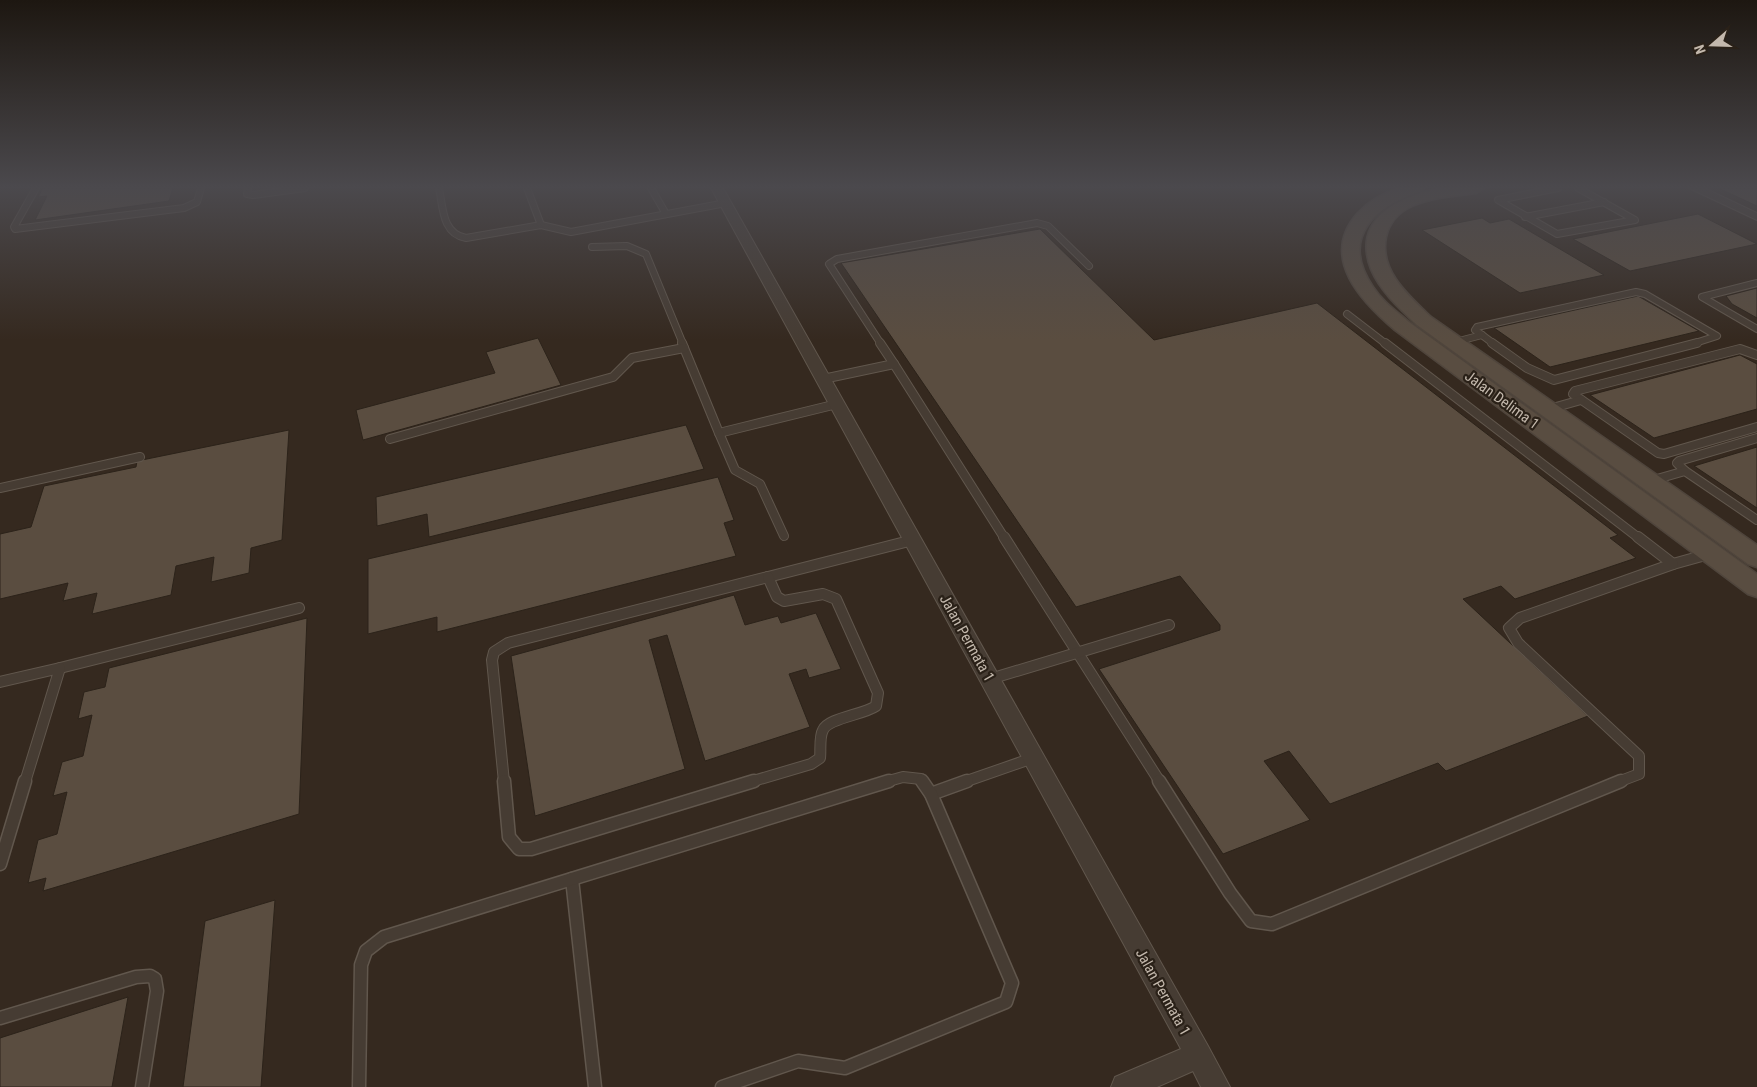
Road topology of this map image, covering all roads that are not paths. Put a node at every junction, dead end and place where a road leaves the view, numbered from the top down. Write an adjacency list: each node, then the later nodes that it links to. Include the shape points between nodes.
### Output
1 (745, 239): 16 (street, Jalan Permata 1)
2 (949, 239): 15 (lane, via 836,259 829,264)
3 (1061, 239): 7 (lane)
4 (1353, 239): 31 (street, Jalan Delima 1, via 1351,248 1356,272 1361,285 1375,303)
5 (1377, 239): 12 (street, Jalan Delima 1, via 1374,253 1380,270 1399,297)
6 (592, 246): 13 (lane, via 628,246 646,254)
7 (1089, 266)
8 (1757, 282): 10 (lane, via 1702,297)
9 (1347, 314): 33 (lane)
10 (1757, 329)
11 (1482, 335): 11 (lane, via 1547,380 1717,336 1645,294 1636,292 1477,327 1475,330); 12 (lane)
12 (1454, 342): 19 (street, Jalan Delima 1)
13 (684, 348): 21 (lane); 23 (lane, via 632,358 620,374 613,377)
14 (1757, 355): 17 (lane, via 1740,349 1572,394)
15 (894, 364): 16 (lane); 38 (lane)
16 (823, 379): 18 (street, Jalan Permata 1)
17 (1581, 400): 19 (lane); 20 (lane, via 1664,454)
18 (837, 404): 21 (lane); 30 (street, Jalan Permata 1)
19 (1549, 409): 26 (street, Jalan Delima 1)
20 (1757, 427)
21 (720, 433): 29 (lane, via 734,470 760,484)
22 (1757, 438): 25 (lane, via 1679,461 1677,463)
23 (390, 440)
24 (140, 457): 27 (lane)
25 (1686, 471): 26 (lane); 28 (lane)
26 (1650, 481): 32 (street, Jalan Delima 1)
27 (0, 488)
28 (1757, 520)
29 (784, 536)
30 (912, 540): 34 (lane); 40 (street, Jalan Permata 1)
31 (1711, 553): 33 (lane); 35 (street, Jalan Delima 1)
32 (1757, 558)
33 (1673, 564): 38 (lane, via 1520,618 1510,628 1518,643 1639,756 1639,774 1272,924 1251,921 1230,893)
34 (768, 576): 34 (lane, via 776,597 784,601 823,594 836,599 878,693 876,706 867,712 828,723 822,732 820,758 811,764 532,849 519,849 509,838 492,660 494,652 508,643)
35 (1757, 587)
36 (299, 608): 39 (lane)
37 (1169, 625): 38 (lane)
38 (1076, 653): 40 (lane)
39 (60, 668): 41 (lane); 44 (lane)
40 (990, 679): 42 (street, Jalan Permata 1)
41 (0, 682)
42 (1034, 758): 43 (lane); 47 (street, Jalan Permata 1)
43 (931, 794): 45 (lane, via 920,779 903,777); 51 (lane, via 1012,983 1006,1002 845,1068 798,1061)
44 (0, 864)
45 (572, 879): 49 (lane, via 384,937 366,951 361,965); 50 (lane)
46 (0, 1018): 48 (lane, via 136,977 150,976 155,979 157,991)
47 (1198, 1055): 52 (street); 53 (street, Jalan Permata 1)
48 (142, 1087)
49 (359, 1087)
50 (595, 1087)
51 (722, 1087)
52 (1125, 1087)
53 (1216, 1087)

